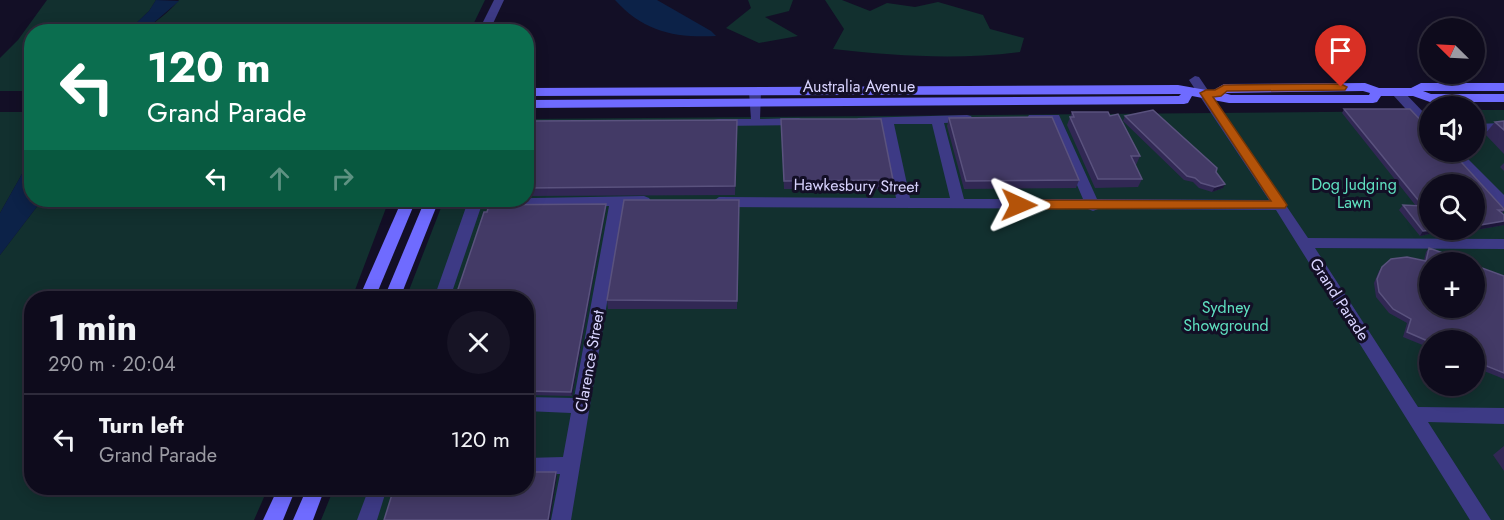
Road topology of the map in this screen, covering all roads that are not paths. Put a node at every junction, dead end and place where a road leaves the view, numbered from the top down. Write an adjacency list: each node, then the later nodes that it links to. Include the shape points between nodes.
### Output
1 (500, 0): 2 (street); 3 (street)
2 (487, 24)
3 (493, 24)
4 (1191, 86): 8 (street, Grand Parade); 12 (main road, Australia Avenue, via 1184,100)
5 (1504, 87): 7 (main road, via 1421,87)
6 (1397, 92): 7 (main road); 8 (main road, via 1377,92 1373,99 1229,99); 13 (street)
7 (1414, 92): 10 (main road, via 1430,98)
8 (1211, 93): 31 (street, Grand Parade)
9 (534, 94): 12 (main road, Australia Avenue)
10 (1504, 98)
11 (534, 104): 12 (main road, Australia Avenue)
12 (755, 109): 19 (street); 20 (street)
13 (1419, 115)
14 (1024, 118): 32 (street, via 1055,118)
15 (980, 119): 17 (street)
16 (887, 120): 17 (street); 18 (street); 29 (street)
17 (937, 120): 30 (street)
18 (843, 121)
19 (810, 122)
20 (710, 123)
21 (1485, 128): 22 (street)
22 (1504, 128)
23 (1464, 162): 28 (street)
24 (534, 201): 25 (street)
25 (617, 201): 26 (street); 42 (street, Clarence Street)
26 (663, 201)
27 (708, 202): 29 (street, Hawkesbury Street)
28 (1504, 203)
29 (904, 204): 30 (street, Hawkesbury Street)
30 (958, 204): 32 (street, Hawkesbury Street)
31 (1280, 205): 32 (street, Hawkesbury Street); 36 (street, Grand Parade)
32 (1093, 206)
33 (406, 207): 38 (main road)
34 (429, 207): 39 (main road)
35 (473, 207): 40 (street)
36 (1303, 243): 37 (street); 43 (street, Grand Parade)
37 (1504, 244)
38 (370, 291)
39 (395, 291)
40 (444, 291)
41 (534, 404): 42 (street)
42 (581, 406): 45 (street, Clarence Street)
43 (1414, 414): 44 (street); 54 (street, Grand Parade)
44 (1504, 416)
45 (571, 465): 46 (street); 53 (street, Clarence Street)
46 (534, 466)
47 (284, 495): 50 (main road)
48 (313, 495): 51 (main road)
49 (376, 495): 52 (street)
50 (273, 520)
51 (303, 520)
52 (367, 520)
53 (561, 520)
54 (1481, 520)

